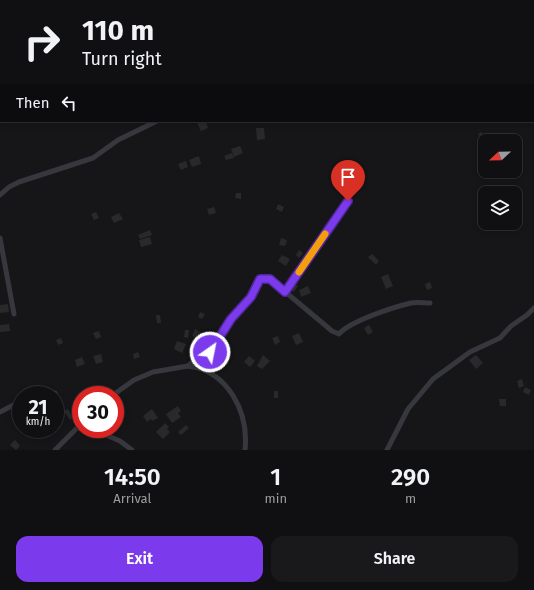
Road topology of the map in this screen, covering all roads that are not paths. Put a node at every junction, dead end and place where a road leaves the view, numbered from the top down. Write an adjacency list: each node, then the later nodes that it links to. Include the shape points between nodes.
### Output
1 (154, 122): 2 (street, via 118,140 93,158 19,182)
2 (0, 195)
3 (348, 201): 5 (street)
4 (0, 238): 8 (street)
5 (285, 292): 6 (street, via 339,334 372,315 412,303); 9 (street, via 270,279 260,279 251,297 231,319 212,351 196,358)
6 (430, 303)
7 (534, 308): 18 (street, via 500,338 470,352 433,379 408,409)
8 (14, 314)
9 (188, 366): 10 (street, via 153,372); 17 (street, via 208,372 227,386 241,412 246,438)
10 (124, 387)
11 (12, 406): 12 (street)
12 (0, 412)
13 (72, 433): 15 (street)
14 (113, 438): 16 (street)
15 (55, 450)
16 (132, 450)
17 (245, 450)
18 (386, 450)

